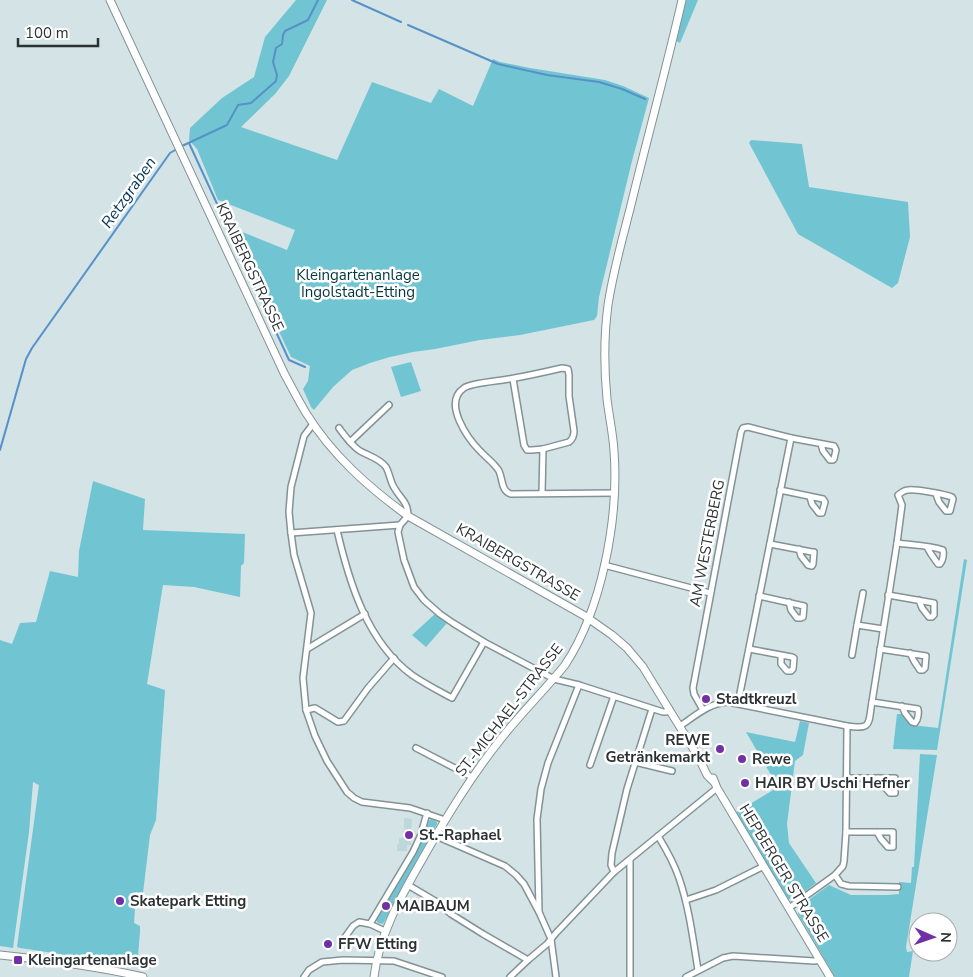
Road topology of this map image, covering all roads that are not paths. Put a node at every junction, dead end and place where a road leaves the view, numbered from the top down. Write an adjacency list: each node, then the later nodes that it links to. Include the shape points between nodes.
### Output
1 (110, 0): 5 (street, KRAIBERGSTRASSE, via 284,372)
2 (682, 0): 13 (street, ST.-MICHAEL-STRASSE, via 610,292 605,372 614,449)
3 (512, 379): 10 (street, via 524,445 527,450); 10 (street, via 568,369 574,436 569,442); 12 (street, via 463,389 456,402 458,419 480,451 498,469 506,492)
4 (389, 405): 8 (street)
5 (313, 424): 16 (street, KRAIBERGSTRASSE, via 365,483); 19 (street, via 304,436 292,487)
6 (339, 428): 8 (street)
7 (791, 438): 9 (street); 11 (street); 25 (street, AM WESTERBERG, via 743,428)
8 (350, 442): 16 (street, via 385,466 394,487 405,501)
9 (820, 444)
10 (543, 448): 12 (street)
11 (780, 490): 15 (street); 21 (street)
12 (542, 493): 13 (street)
13 (614, 493): 24 (street, ST.-MICHAEL-STRASSE)
14 (936, 494): 20 (street, via 908,490 898,495 902,505)
15 (810, 497)
16 (408, 516): 17 (street); 32 (street, KRAIBERGSTRASSE)
17 (400, 525): 18 (street); 35 (street, via 398,532 404,560 414,587 440,614)
18 (338, 530): 19 (street); 31 (street, via 344,563)
19 (291, 534): 36 (street, via 310,612)
20 (897, 543): 22 (street); 28 (street)
21 (770, 544): 23 (street); 27 (street)
22 (928, 547)
23 (800, 549)
24 (604, 565): 25 (street); 32 (street, ST.-MICHAEL-STRASSE)
25 (710, 593): 52 (street, AM WESTERBERG, via 693,688)
26 (863, 593): 33 (street)
27 (759, 596): 30 (street); 37 (street)
28 (888, 596): 29 (street); 34 (street)
29 (919, 600)
30 (789, 602)
31 (365, 614): 36 (street); 42 (street)
32 (588, 618): 43 (street, ST.-MICHAEL-STRASSE, via 573,653); 51 (street, HEPBERGER STRASSE, via 627,648)
33 (857, 625): 34 (street); 41 (street)
34 (883, 629): 38 (street)
35 (484, 642): 42 (street, via 452,698 411,674); 43 (street)
36 (307, 649): 50 (street, via 303,678)
37 (749, 649): 40 (street); 47 (street)
38 (880, 649): 39 (street); 46 (street)
39 (910, 653)
40 (781, 655)
41 (852, 655)
42 (394, 658): 50 (street, via 344,721 338,722 315,708)
43 (554, 679): 44 (street); 59 (street, ST.-MICHAEL-STRASSE, via 512,725)
44 (579, 685): 45 (street); 75 (street, via 541,788 537,819)
45 (614, 696): 49 (street); 57 (street)
46 (872, 702): 48 (street); 54 (street, via 868,724 859,728)
47 (738, 704): 52 (street, via 718,703); 54 (street)
48 (902, 706)
49 (652, 709): 51 (street); 56 (street)
50 (306, 710): 63 (street, via 327,761 346,792 362,802)
51 (670, 710): 53 (street, HEPBERGER STRASSE)
52 (703, 710): 53 (street)
53 (680, 726): 62 (street, HEPBERGER STRASSE)
54 (847, 726): 60 (street)
55 (416, 748): 59 (street)
56 (635, 762): 58 (street); 71 (street, via 612,853)
57 (590, 765)
58 (672, 771)
59 (472, 777): 64 (street, ST.-MICHAEL-STRASSE)
60 (846, 778): 61 (street); 65 (street)
61 (878, 778)
62 (716, 785): 68 (street); 70 (street, HEPBERGER STRASSE)
63 (427, 813): 64 (street); 80 (street, via 413,852)
64 (445, 820): 67 (street, ST.-MICHAEL-STRASSE)
65 (846, 832): 66 (street); 72 (street, via 843,866)
66 (876, 832)
67 (436, 836): 73 (street, via 505,866); 74 (street, ST.-MICHAEL-STRASSE)
68 (658, 836): 69 (street); 77 (street, via 679,876)
69 (630, 860): 71 (street); 95 (street)
70 (764, 866): 77 (street, via 716,890); 78 (street, HEPBERGER STRASSE)
71 (614, 872): 82 (street)
72 (834, 875): 76 (street, via 841,884 849,886); 78 (street)
73 (524, 884): 75 (street); 79 (street)
74 (408, 885): 81 (street, ST.-MICHAEL-STRASSE); 85 (street)
75 (539, 885): 79 (street)
76 (898, 887)
77 (686, 900): 88 (street)
78 (789, 908): 86 (street, HEPBERGER STRASSE)
79 (539, 912): 82 (street)
80 (370, 924): 81 (street); 83 (street, via 359,922)
81 (385, 931): 87 (street, ST.-MICHAEL-STRASSE)
82 (551, 939): 85 (street); 94 (street)
83 (343, 940)
84 (0, 955): 89 (street, via 70,963)
85 (528, 960): 93 (street)
86 (820, 960): 88 (street, via 733,956); 97 (street, HEPBERGER STRASSE)
87 (376, 961): 90 (street, via 322,962 308,970); 91 (street, ST.-MICHAEL-STRASSE); 92 (street, via 400,962)
88 (698, 970): 96 (street)
89 (143, 977)
90 (304, 977)
91 (374, 977)
92 (442, 977)
93 (510, 977)
94 (556, 977)
95 (630, 977)
96 (686, 977)
97 (830, 977)

